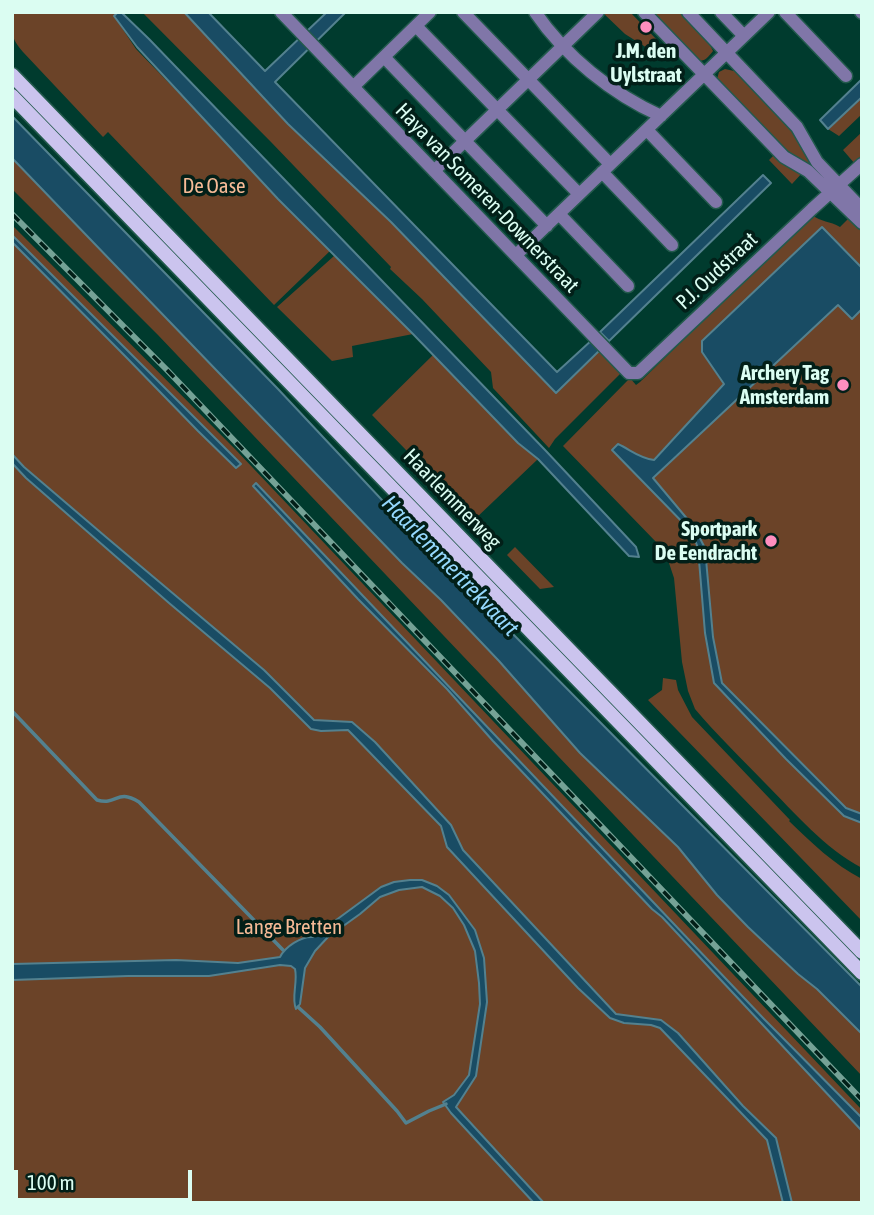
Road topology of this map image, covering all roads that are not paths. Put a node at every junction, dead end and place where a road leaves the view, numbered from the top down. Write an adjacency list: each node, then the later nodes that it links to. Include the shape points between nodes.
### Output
1 (281, 12): 20 (street, Haya van Someren-Downerstraat)
2 (430, 12): 11 (street)
3 (463, 12): 19 (street)
4 (535, 12): 13 (street)
5 (598, 12): 13 (street)
6 (644, 12): 17 (street)
7 (688, 12): 14 (street)
8 (721, 12): 12 (street)
9 (769, 12): 12 (street)
10 (785, 12): 18 (street)
11 (416, 26): 15 (street); 22 (street)
12 (744, 36): 14 (street)
13 (562, 46): 19 (street); 23 (street, via 618,92)
14 (727, 53): 17 (street); 29 (street, via 797,127)
15 (384, 57): 20 (street); 25 (street)
16 (12, 75): 40 (main road, Haarlemmerweg)
17 (705, 75): 23 (street); 29 (street, via 784,157)
18 (846, 76)
19 (527, 80): 22 (street); 27 (street)
20 (353, 87): 28 (street, Haya van Someren-Downerstraat)
21 (12, 96): 41 (main road, Haarlemmerweg)
22 (499, 113): 25 (street); 30 (street)
23 (661, 116): 24 (street)
24 (647, 130): 27 (street); 31 (street)
25 (468, 144): 28 (street); 35 (street)
26 (862, 164): 29 (street, P.J. Oudstraat)
27 (606, 168): 30 (street); 36 (street)
28 (434, 170): 37 (street, Haya van Someren-Downerstraat)
29 (834, 189): 32 (street); 34 (street); 39 (street, P.J. Oudstraat, via 638,373)
30 (579, 194): 33 (street)
31 (716, 202)
32 (862, 209)
33 (559, 214): 35 (street); 38 (street)
34 (862, 223)
35 (547, 226): 37 (street)
36 (672, 245)
37 (516, 255): 39 (street, Haya van Someren-Downerstraat)
38 (628, 286)
39 (629, 373)
40 (862, 952)
41 (862, 973)

